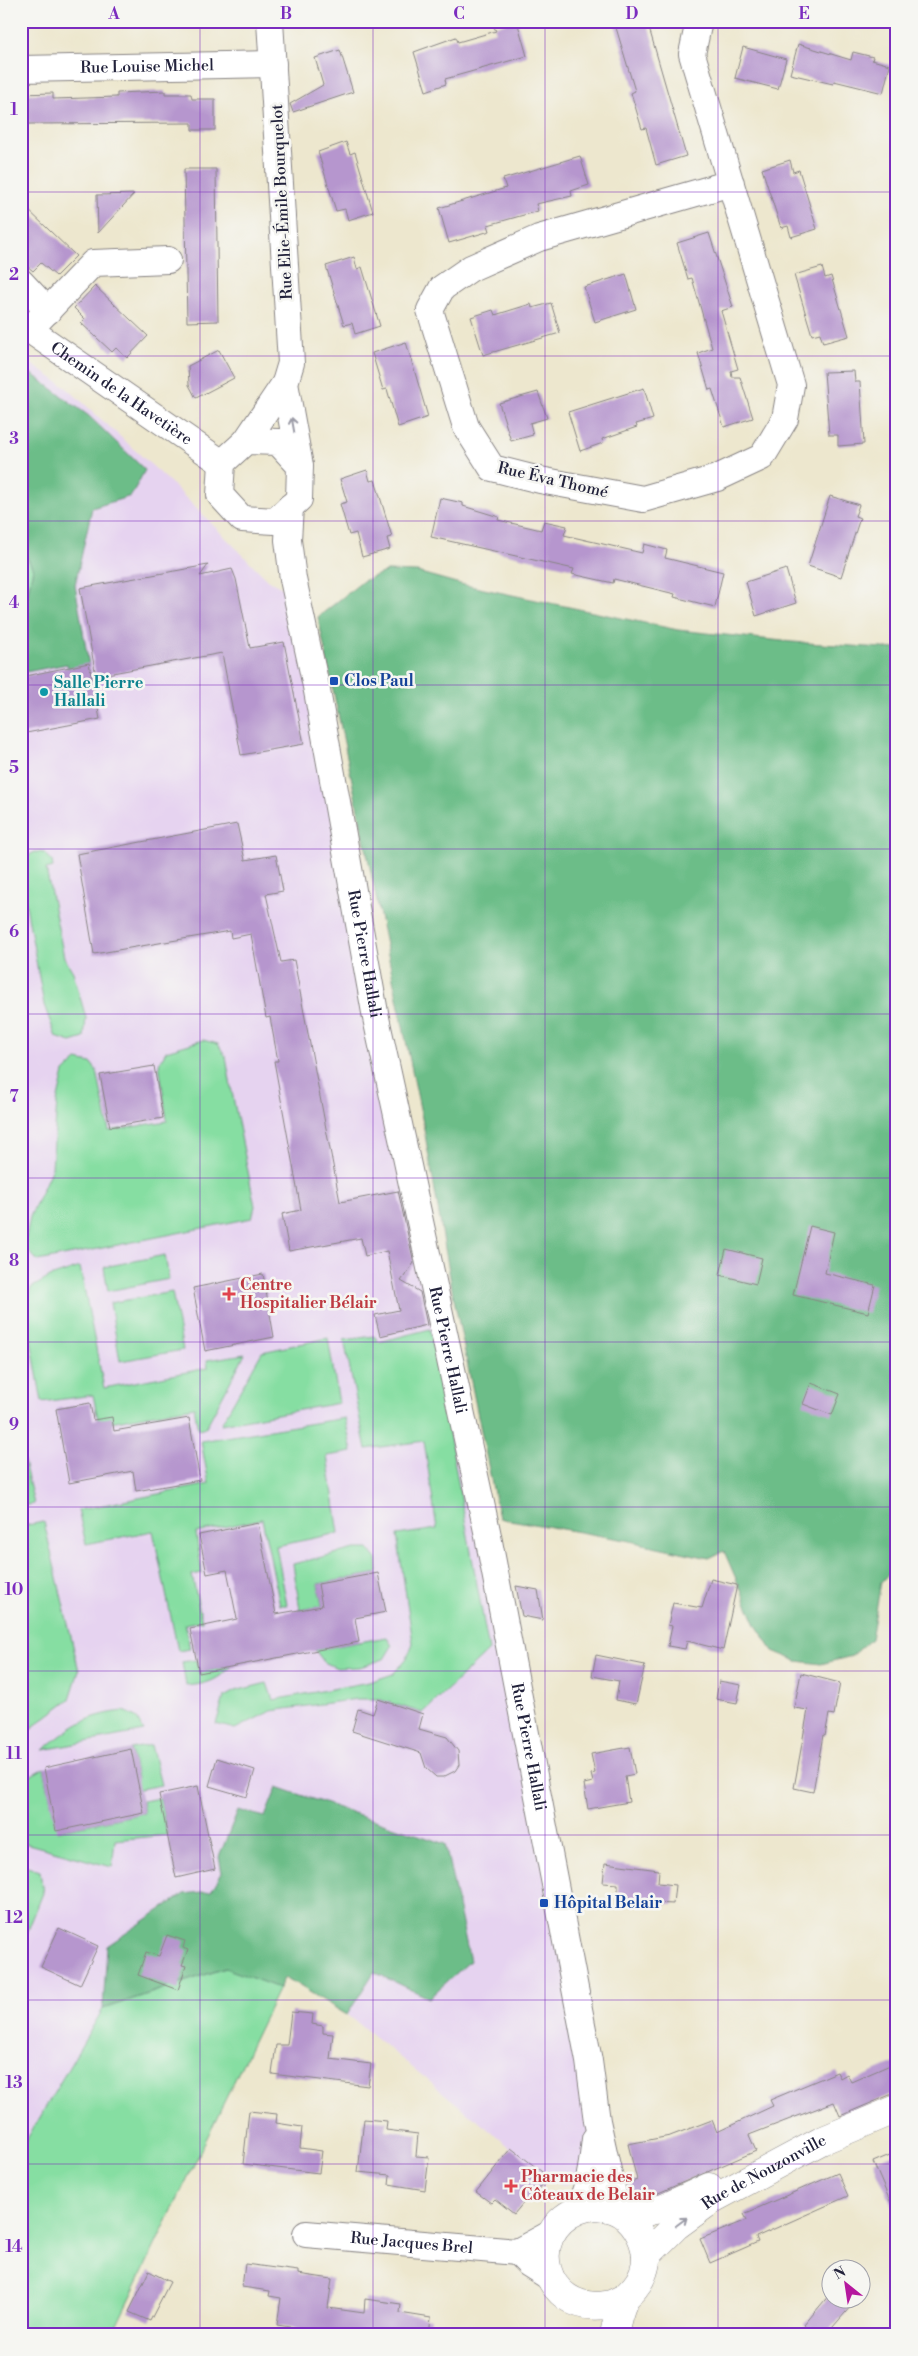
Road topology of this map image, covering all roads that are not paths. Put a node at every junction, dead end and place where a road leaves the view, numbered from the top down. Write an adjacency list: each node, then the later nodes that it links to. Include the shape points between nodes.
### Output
1 (270, 21): 3 (street, Rue Elie-Émile Bourquelot)
2 (698, 21): 5 (street, Rue Éva Thomé, via 692,54)
3 (273, 64): 4 (street, Rue Louise Michel); 10 (street, Rue Elie-Émile Bourquelot, via 291,363)
4 (21, 69)
5 (731, 183): 5 (street, Rue Éva Thomé, via 539,238 471,268 442,288 430,310 466,427 492,468 643,499 717,478 762,457 785,419 791,386)
6 (168, 260): 8 (street, via 93,263)
7 (21, 282): 8 (street)
8 (48, 310): 9 (street)
9 (25, 327): 12 (street, Chemin de la Havetière)
10 (285, 383): 11 (street, Rue Elie-Émile Bourquelot); 13 (street, Rue Elie-Émile Bourquelot, one-way to 10)
11 (246, 441): 12 (street); 13 (street, via 278,442)
12 (222, 463): 15 (street, via 220,496)
13 (300, 466): 14 (street, via 299,499)
14 (290, 507): 15 (street, via 275,521); 16 (street, Rue Pierre Hallali, via 288,540)
15 (242, 520): 16 (street, Rue Pierre Hallali, via 270,542)
16 (293, 579): 18 (street, Rue Pierre Hallali, via 317,691 376,1018 487,1531 589,2061)
17 (897, 2109): 19 (main road, Rue de Nouzonville)
18 (597, 2121): 20 (street, Rue Pierre Hallali, via 590,2176); 21 (street, Rue Pierre Hallali)
19 (821, 2141): 21 (main road, via 776,2155 664,2208); 25 (main road, Rue de Nouzonville, one-way to 19, via 676,2226 713,2199)
20 (576, 2211): 21 (main road, via 586,2206 604,2206); 23 (main road, via 566,2215)
21 (622, 2214): 25 (main road, Rue de Nouzonville, via 642,2235)
22 (306, 2234): 24 (street, Rue Jacques Brel)
23 (550, 2234): 24 (street); 26 (main road, via 545,2260)
24 (517, 2252): 26 (street, via 528,2264)
25 (646, 2256): 27 (main road, Rue de Nouzonville, via 643,2274)
26 (551, 2278): 28 (main road, via 558,2290)
27 (626, 2297): 28 (main road, via 607,2305); 30 (main road, Rue de Nouzonville)
28 (582, 2305): 29 (main road)
29 (598, 2335)
30 (614, 2335)

